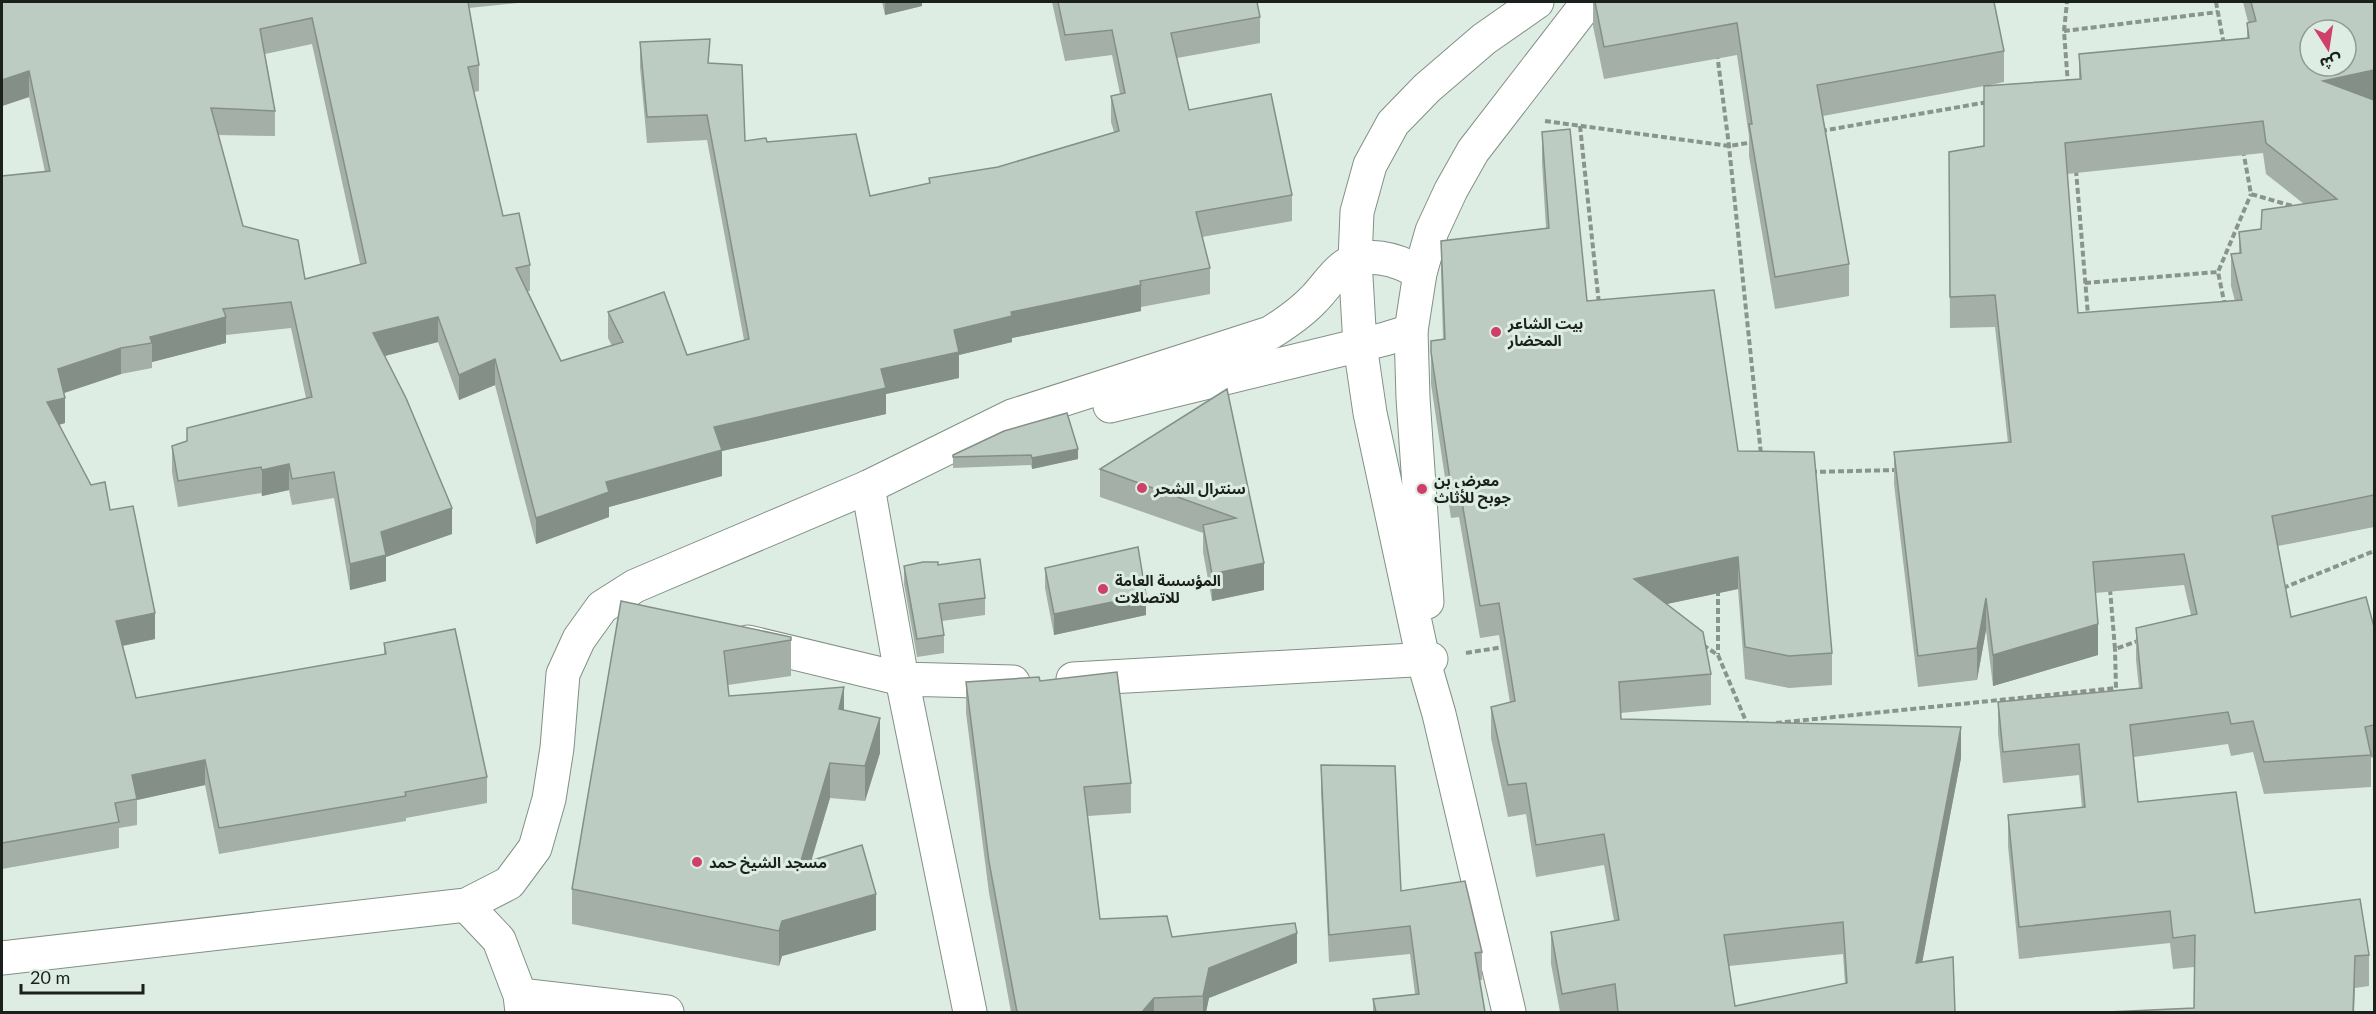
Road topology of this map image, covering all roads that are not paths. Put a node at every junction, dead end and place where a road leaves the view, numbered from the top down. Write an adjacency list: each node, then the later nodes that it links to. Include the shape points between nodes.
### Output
1 (1537, 2): 3 (street, via 1484,39 1394,123 1370,165 1357,212)
2 (1588, 2): 4 (street, via 1473,151 1432,231)
3 (1355, 260): 4 (street, via 1389,259); 6 (street); 7 (street, via 1333,276 1300,313 1270,333 1012,416)
4 (1420, 273): 5 (street)
5 (1411, 331): 6 (street); 12 (street)
6 (1360, 345): 7 (street); 12 (street, via 1370,413)
7 (954, 444): 8 (street)
8 (868, 487): 9 (street, via 635,586); 13 (street)
9 (602, 607): 10 (street); 14 (street, via 579,639 563,674 554,768 535,848 509,883)
10 (637, 615)
11 (718, 635): 13 (street)
12 (1427, 659): 13 (street, via 1029,682); 19 (street)
13 (902, 679): 18 (street)
14 (466, 904): 15 (street); 16 (street, via 499,940)
15 (2, 958)
16 (521, 1004): 17 (street)
17 (667, 1012)
18 (970, 1012)
19 (1509, 1012)

